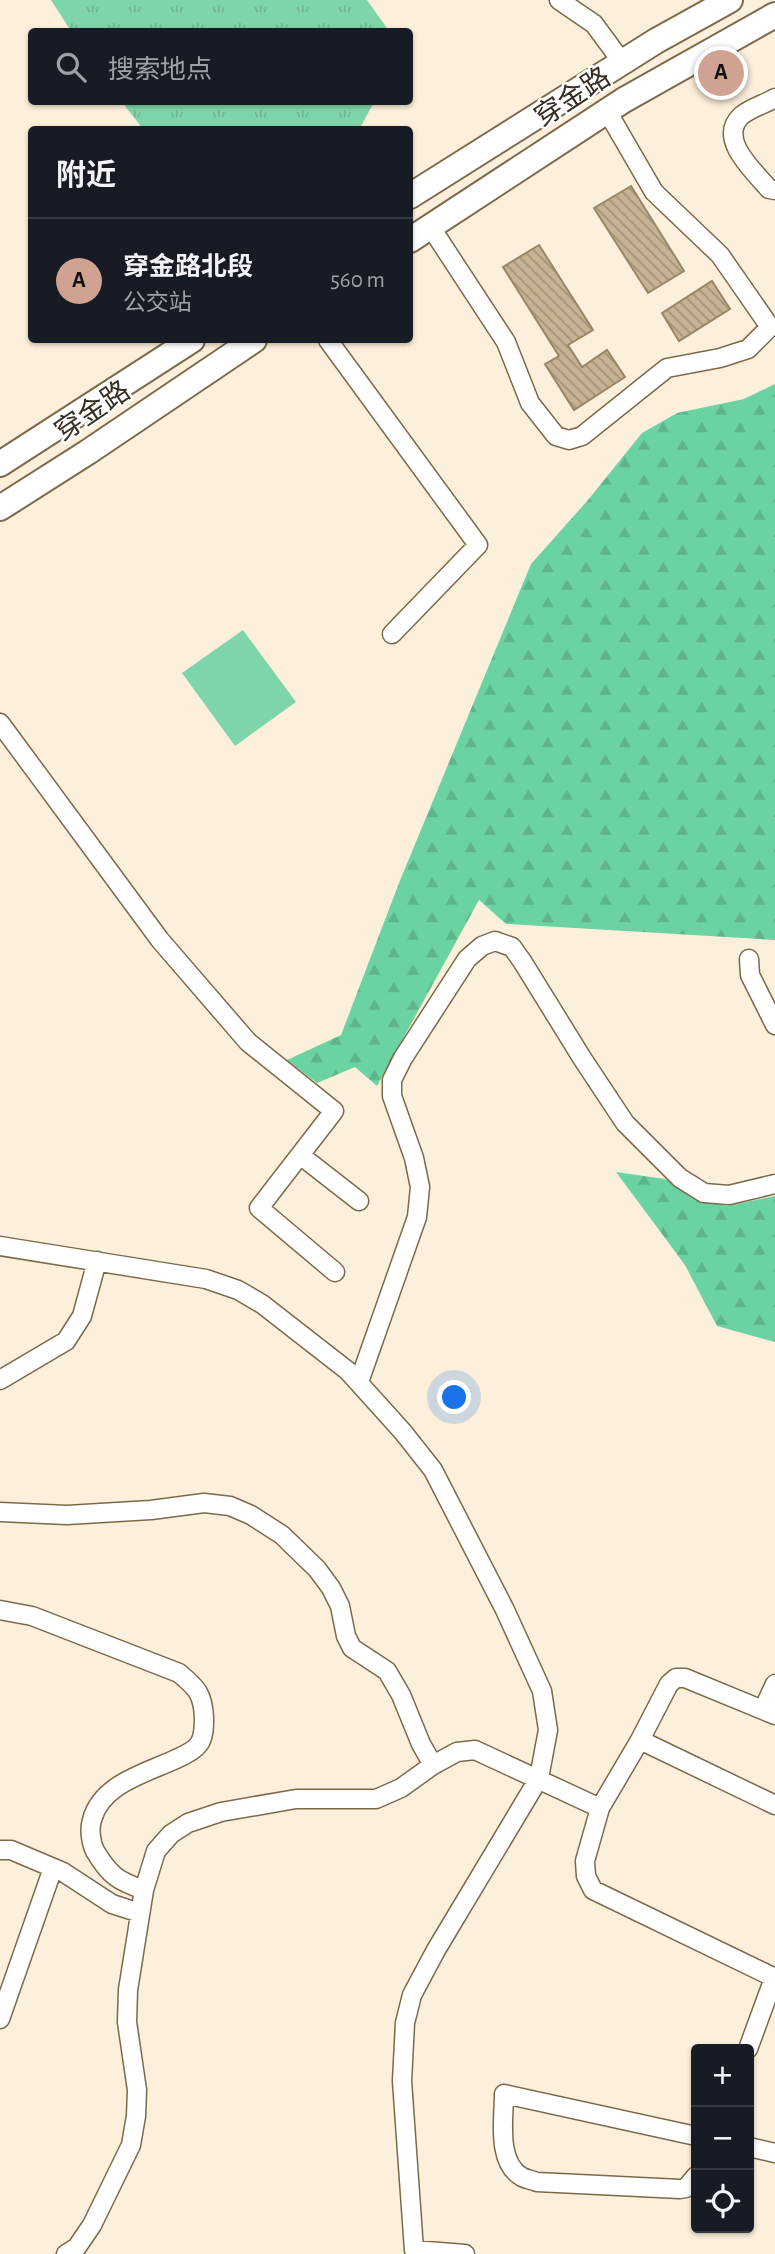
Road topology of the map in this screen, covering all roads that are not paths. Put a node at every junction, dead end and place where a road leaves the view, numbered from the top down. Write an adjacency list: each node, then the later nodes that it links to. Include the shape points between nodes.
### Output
1 (559, 0): 4 (street, via 594,24)
2 (730, 0): 4 (main road, 穿金路)
3 (775, 15): 6 (main road, 穿金路)
4 (622, 62): 8 (main road, 穿金路)
5 (775, 98): 7 (street, via 741,116 732,131 733,144 769,189)
6 (607, 111): 9 (main road, 穿金路); 9 (street, via 654,192 720,255 769,327 748,349 667,368 582,436 569,440 556,436 530,403 506,342)
7 (775, 190)
8 (413, 194)
9 (430, 226): 10 (main road, 穿金路)
10 (413, 238)
11 (187, 343): 14 (main road, 穿金路)
12 (250, 343): 15 (main road, 穿金路)
13 (330, 343): 16 (street, via 478,545)
14 (0, 464)
15 (0, 508)
16 (393, 634)
17 (0, 723): 20 (street, via 160,940 248,1042 334,1111)
18 (749, 959): 19 (street, via 750,975)
19 (775, 1025)
20 (300, 1155): 22 (street); 25 (street, via 259,1208)
21 (775, 1184): 27 (street, via 729,1195 704,1193 681,1178 625,1123 512,947 495,941 482,946 467,959 392,1080 392,1096 420,1187 417,1217)
22 (359, 1201)
23 (0, 1246): 24 (street)
24 (97, 1261): 26 (street, via 82,1316 66,1341); 27 (street, via 206,1279 238,1290)
25 (335, 1272)
26 (0, 1380)
27 (359, 1382): 34 (street, via 433,1470 542,1691 548,1730)
28 (0, 1511): 33 (street, via 67,1515 204,1503 230,1506 251,1515 282,1535 331,1588 352,1648 387,1671)
29 (0, 1610): 39 (street, via 32,1616 180,1673 197,1688 204,1707 199,1744 112,1789 94,1810 90,1826 93,1848 120,1882)
30 (775, 1684): 31 (street)
31 (769, 1713): 32 (street, via 676,1678)
32 (640, 1740): 35 (street); 36 (street)
33 (433, 1765): 34 (street, via 457,1752 475,1750); 39 (street, via 376,1798 296,1799 188,1822 156,1851)
34 (539, 1778): 36 (street); 49 (street, via 436,1950 412,1995 405,2023 401,2081 414,2250)
35 (775, 1805)
36 (600, 1808): 41 (street, via 585,1861 593,1890)
37 (0, 1850): 38 (street, via 11,1850)
38 (53, 1868): 40 (street, via 113,1904); 42 (street)
39 (144, 1890): 40 (street)
40 (141, 1913): 48 (street, via 128,1990 127,2022 137,2090 131,2145 92,2225 77,2247)
41 (775, 1978): 43 (street)
42 (0, 2019)
43 (750, 2044)
44 (691, 2135): 47 (street, via 504,2094 505,2152 520,2176 537,2182 680,2189)
45 (754, 2148): 46 (street)
46 (775, 2152)
47 (691, 2182)
48 (66, 2254)
49 (465, 2254)

